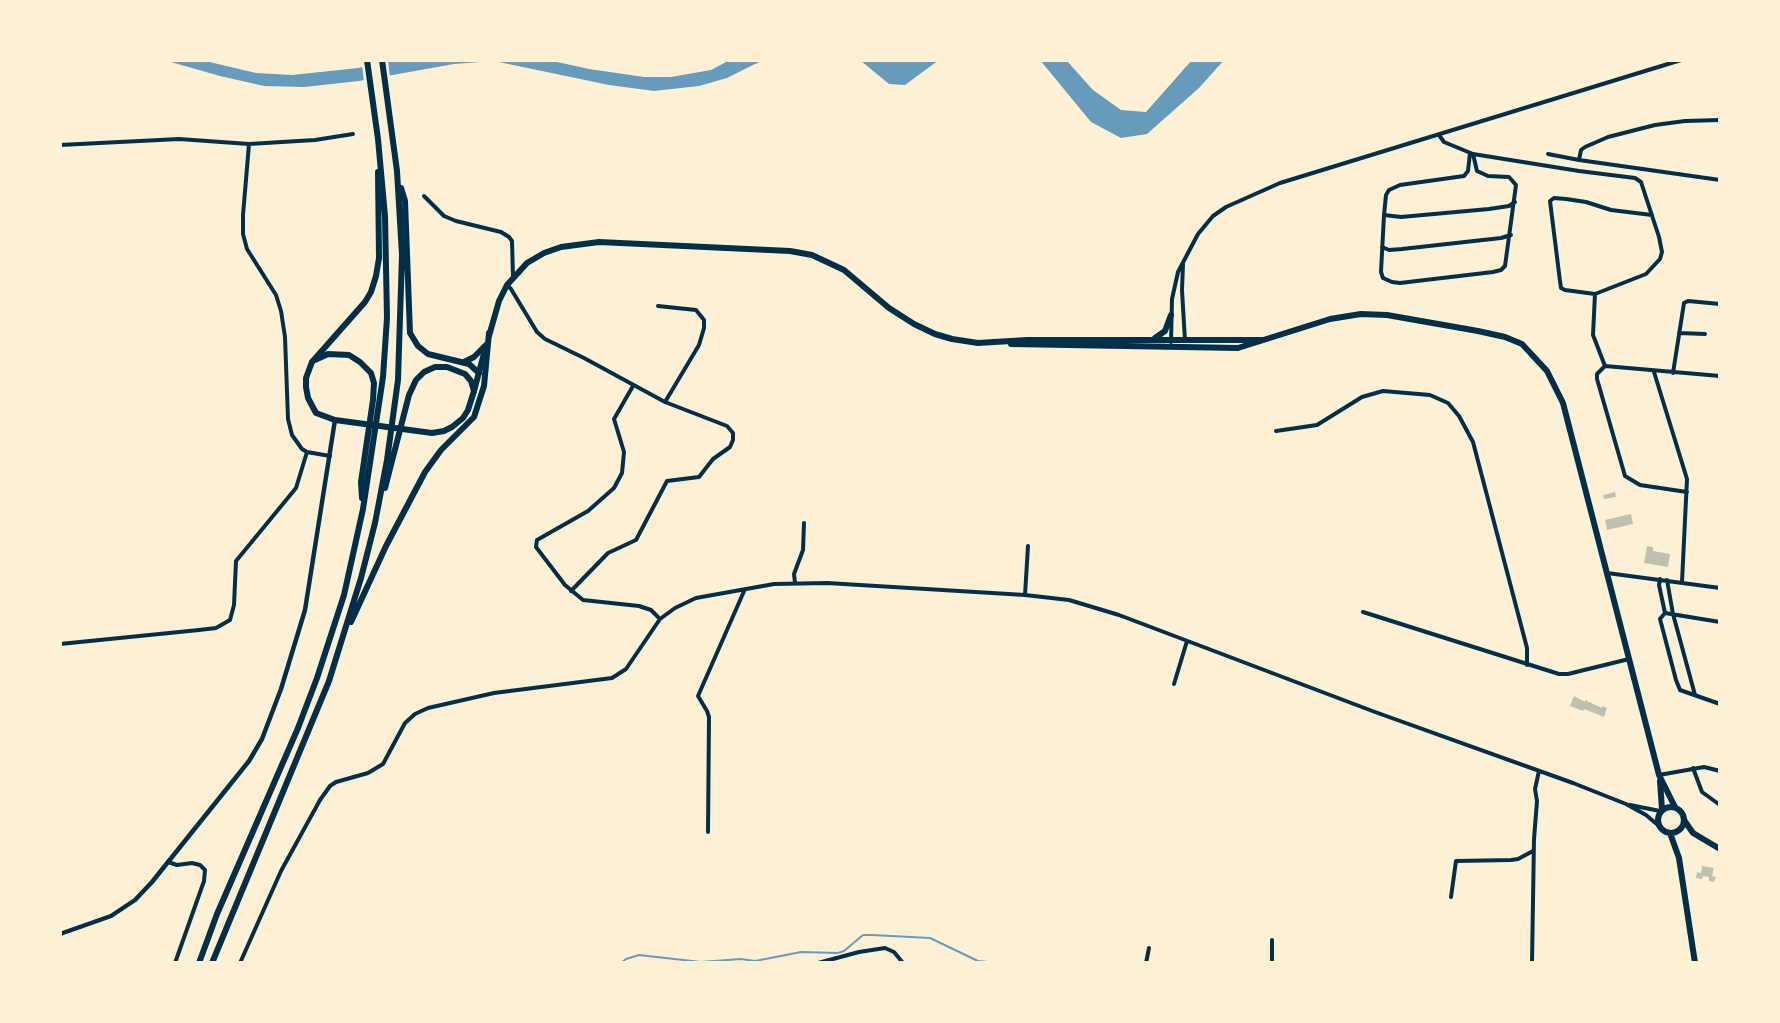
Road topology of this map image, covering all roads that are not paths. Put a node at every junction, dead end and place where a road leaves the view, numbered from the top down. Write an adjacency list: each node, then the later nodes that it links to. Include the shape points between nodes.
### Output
1 (367, 60): 7 (main road)
2 (382, 60): 13 (main road)
3 (1681, 60): 6 (street)
4 (1720, 120): 12 (street, via 1655,125 1608,137 1581,150)
5 (353, 135): 8 (street)
6 (1439, 135): 10 (street, via 1444,142); 21 (street, via 1245,197 1214,216 1198,234)
7 (378, 139): 39 (main road, via 376,276 365,302); 54 (main road, via 386,216 387,318 380,398)
8 (249, 144): 9 (street, via 180,139); 51 (street, via 243,234 247,249 273,288 281,311 288,419 297,444)
9 (60, 145)
10 (1472, 154): 16 (street, via 1477,171 1513,180); 17 (street, via 1464,176 1389,190); 18 (street, via 1635,178 1643,186)
11 (1548, 154): 12 (street)
12 (1579, 160): 14 (street)
13 (397, 171): 40 (main road, via 405,201 410,333 417,346 428,354); 55 (main road, via 402,255 398,380)
14 (1720, 180)
15 (424, 196): 22 (street, via 444,216 509,237)
16 (1515, 202): 17 (street, via 1489,209); 19 (street)
17 (1384, 215): 20 (street)
18 (1652, 215): 24 (street, via 1662,252 1660,259 1646,274); 24 (street, via 1611,210 1586,201 1550,201 1561,288)
19 (1511, 235): 20 (street, via 1402,249); 20 (street, via 1507,261 1501,270 1400,283 1383,278)
20 (1382, 247)
21 (1184, 261): 27 (street, via 1175,280); 33 (street)
22 (513, 278): 23 (main road); 35 (main road, via 544,253 599,242 790,251 831,262 889,308 935,334)
23 (507, 285): 28 (main road); 46 (street, via 541,336)
24 (1595, 294): 41 (street, via 1593,335)
25 (1720, 304): 29 (street, via 1686,302)
26 (658, 306): 48 (street, via 696,310 704,320 699,345)
27 (1171, 315): 31 (main road, via 1165,331); 32 (street)
28 (489, 333): 36 (main road); 72 (main road, via 484,386 474,417 425,472)
29 (1679, 333): 30 (street); 44 (street)
30 (1705, 334)
31 (1151, 339): 32 (main road); 35 (main road)
32 (1171, 339): 33 (main road); 37 (street)
33 (1185, 339): 34 (main road); 38 (street)
34 (1263, 340): 38 (main road, via 1238,348); 58 (main road, via 1330,319 1361,314 1478,331 1522,344 1547,371 1563,403)
35 (998, 343): 37 (main road)
36 (486, 345): 40 (main road); 43 (main road)
37 (1171, 347): 38 (main road)
38 (1185, 347)
39 (312, 362): 49 (main road, via 306,378 308,398 316,413); 54 (main road, via 328,354 349,355 371,373 374,383 361,482)
40 (464, 362): 43 (main road)
41 (1605, 366): 42 (street); 53 (street, via 1597,379 1625,476 1640,485)
42 (1654, 372): 44 (street); 53 (street, via 1688,479)
43 (479, 373): 47 (main road)
44 (1673, 373): 45 (street)
45 (1720, 376)
46 (633, 386): 48 (street); 65 (street, via 614,419 624,452 622,472 614,488 588,512 536,543 538,552)
47 (474, 391): 49 (main road, via 468,410 444,431 419,432); 55 (main road, via 465,374 447,367 435,367 416,380)
48 (665, 402): 65 (street, via 727,426 733,433 732,443 697,478 667,481 636,540 608,553)
49 (335, 420): 52 (street)
50 (1276, 430): 76 (street, via 1326,422 1362,397 1383,391 1430,395 1448,403 1473,442 1527,648)
51 (307, 452): 52 (street); 74 (street, via 296,488 236,561 230,620 216,628)
52 (330, 456): 94 (street, via 305,610 262,739 249,761)
53 (1687, 492): 61 (street)
54 (363, 509): 100 (main road, via 344,595 317,678)
55 (375, 523): 72 (main road)
56 (804, 523): 62 (street, via 803,550 794,574)
57 (1028, 546): 66 (street)
58 (1606, 573): 59 (street); 75 (main road)
59 (1660, 579): 60 (street); 68 (street)
60 (1667, 580): 61 (street); 69 (street)
61 (1682, 582): 64 (street)
62 (795, 583): 63 (street); 66 (street)
63 (745, 588): 70 (street, via 696,598); 90 (street, via 698,698 709,717)
64 (1720, 588)
65 (571, 591): 70 (street, via 588,602 639,606)
66 (1025, 595): 73 (street, via 1076,602)
67 (1363, 612): 76 (street)
68 (1665, 613): 69 (street); 78 (street, via 1660,619 1677,685 1683,692)
69 (1673, 614): 71 (street); 78 (street)
70 (660, 619): 102 (street, via 626,669 612,678 494,693 415,714 405,723 383,764 368,774 336,782 320,800 281,871)
71 (1720, 622)
72 (343, 639): 101 (main road, via 306,739)
73 (1187, 641): 77 (street); 81 (street)
74 (60, 644)
75 (1629, 659): 76 (street, via 1568,674); 83 (main road)
76 (1527, 665)
77 (1174, 684)
78 (1696, 696): 79 (street)
79 (1720, 704)
80 (1693, 768): 82 (street); 83 (street); 85 (street, via 1702,792)
81 (1539, 771): 84 (street); 93 (street)
82 (1720, 771)
83 (1659, 775): 86 (main road); 87 (main road)
84 (1626, 804): 87 (street); 89 (street)
85 (1720, 805)
86 (1675, 807): 87 (main road); 88 (main road)
87 (1661, 811): 89 (main road)
88 (1684, 820): 91 (main road, via 1681,828); 92 (main road, via 1693,832)
89 (1659, 826): 91 (main road)
90 (708, 832)
91 (1670, 833): 108 (main road, via 1680,858)
92 (1720, 849)
93 (1534, 850): 95 (street, via 1511,860 1456,861); 107 (street)
94 (167, 862): 96 (street, via 123,909); 99 (street, via 201,865 205,870)
95 (1451, 897)
96 (60, 934)
97 (1272, 939): 106 (street)
98 (1149, 948): 105 (street)
99 (175, 963)
100 (199, 963)
101 (212, 963)
102 (240, 963)
103 (818, 963): 104 (street, via 885,948)
104 (903, 963)
105 (1146, 963)
106 (1272, 963)
107 (1532, 963)
108 (1695, 963)

